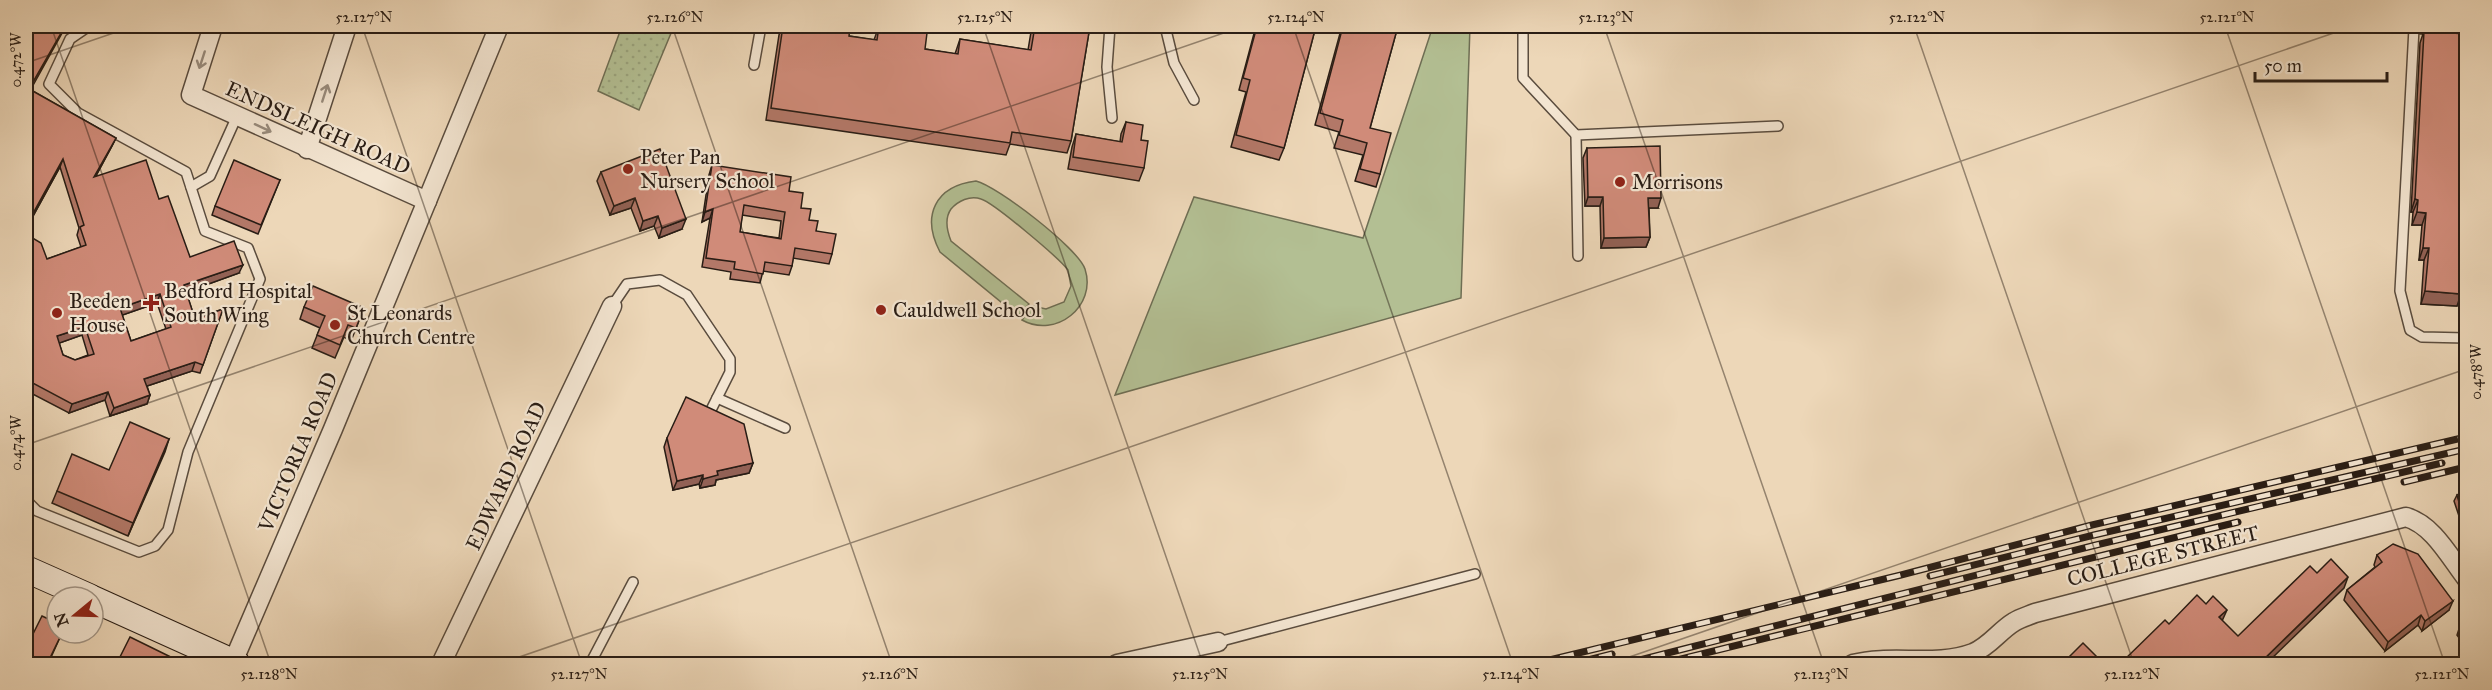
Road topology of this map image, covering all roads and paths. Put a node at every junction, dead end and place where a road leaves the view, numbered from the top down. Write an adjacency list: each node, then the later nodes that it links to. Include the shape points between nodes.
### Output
1 (89, 26): 19 (lane, via 70,39 49,84 78,113 186,172)
2 (213, 26): 14 (street, ENDSLEIGH ROAD, one-way to 14, via 190,95)
3 (347, 26): 18 (street, one-way to 3)
4 (499, 26): 20 (street, VICTORIA ROAD)
5 (761, 26): 12 (lane)
6 (1110, 26): 15 (lane, via 1107,67)
7 (1165, 26): 13 (lane, via 1174,63)
8 (1523, 26): 17 (lane, via 1523,78)
9 (2390, 26): 10 (lane)
10 (2414, 28): 11 (lane); 23 (lane, via 2400,291 2410,330 2422,337)
11 (2466, 33)
12 (754, 65)
13 (1194, 100)
14 (237, 116): 18 (street, ENDSLEIGH ROAD, one-way to 18); 19 (lane, via 210,176)
15 (1112, 118)
16 (1778, 126): 17 (lane)
17 (1576, 135): 21 (lane)
18 (308, 149): 20 (street, ENDSLEIGH ROAD)
19 (191, 187): 27 (lane, via 205,231 248,248 260,279 188,452 168,530 155,546 139,552 37,511)
20 (427, 201): 36 (street, VICTORIA ROAD)
21 (1578, 256)
22 (612, 306): 24 (lane, via 627,284 660,280 687,295 730,359 730,372); 37 (street, EDWARD ROAD)
23 (2466, 338)
24 (717, 398): 25 (lane); 26 (lane)
25 (711, 410)
26 (785, 428)
27 (26, 500)
28 (26, 569): 32 (main road)
29 (1475, 574): 34 (lane)
30 (2466, 578): 35 (street, COLLEGE STREET, via 2429,530 2406,517 2035,613 2013,623 1973,653)
31 (633, 582): 38 (lane)
32 (62, 585)
33 (105, 604): 36 (main road)
34 (1218, 642): 39 (street)
35 (1943, 662): 40 (street, COLLEGE STREET, via 1895,658)
36 (235, 663)
37 (441, 664)
38 (590, 664)
39 (1117, 664)
40 (1853, 664)

